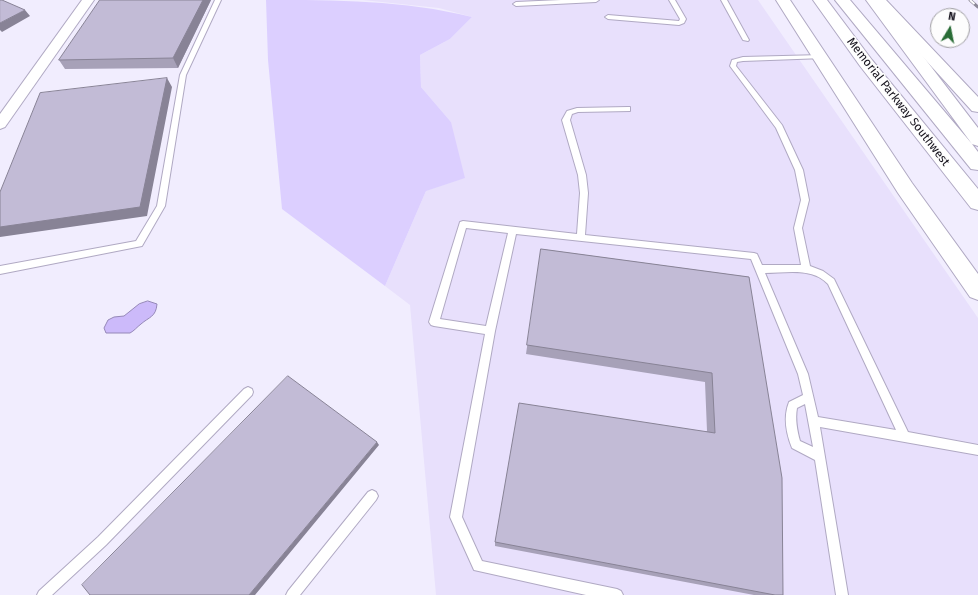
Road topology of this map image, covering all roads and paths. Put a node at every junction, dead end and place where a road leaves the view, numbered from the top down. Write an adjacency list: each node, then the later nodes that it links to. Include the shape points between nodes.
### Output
1 (88, 0): 17 (street)
2 (218, 0): 25 (lane, via 183,75 161,206 139,244)
3 (596, 0): 11 (lane)
4 (672, 0): 12 (lane, via 683,19 682,22)
5 (724, 0): 13 (lane)
6 (783, 0): 14 (main road)
7 (820, 0): 20 (main road, Memorial Parkway Southwest, via 866,63)
8 (842, 0): 19 (main road, Memorial Parkway Southwest)
9 (873, 0): 18 (main road)
10 (878, 0): 15 (main road)
11 (516, 4)
12 (608, 17)
13 (746, 40)
14 (822, 57): 24 (lane, via 743,59 734,61 733,66 779,127 799,170 805,200 798,228); 26 (main road, via 905,188)
15 (978, 107)
16 (628, 109): 22 (lane, via 577,110 569,113 566,120 582,175 584,193)
17 (0, 124)
18 (978, 140)
19 (978, 164)
20 (978, 203)
21 (513, 230): 22 (lane); 27 (lane); 27 (lane, via 463,224 434,322)
22 (581, 238): 23 (lane, via 754,256)
23 (760, 269): 24 (lane); 29 (lane, via 803,374)
24 (806, 269): 31 (lane, via 825,275 831,282)
25 (0, 270)
26 (978, 291)
27 (490, 331): 35 (lane, via 456,517 478,566)
28 (248, 392): 36 (lane, via 102,541)
29 (808, 397): 30 (lane); 33 (lane, via 793,405 789,417 796,444)
30 (814, 421): 31 (lane); 33 (lane)
31 (905, 438): 32 (lane)
32 (978, 450)
33 (819, 456): 39 (lane)
34 (372, 496): 37 (lane)
35 (601, 593): 38 (lane)
36 (43, 595)
37 (292, 595)
38 (617, 595)
39 (842, 595)

